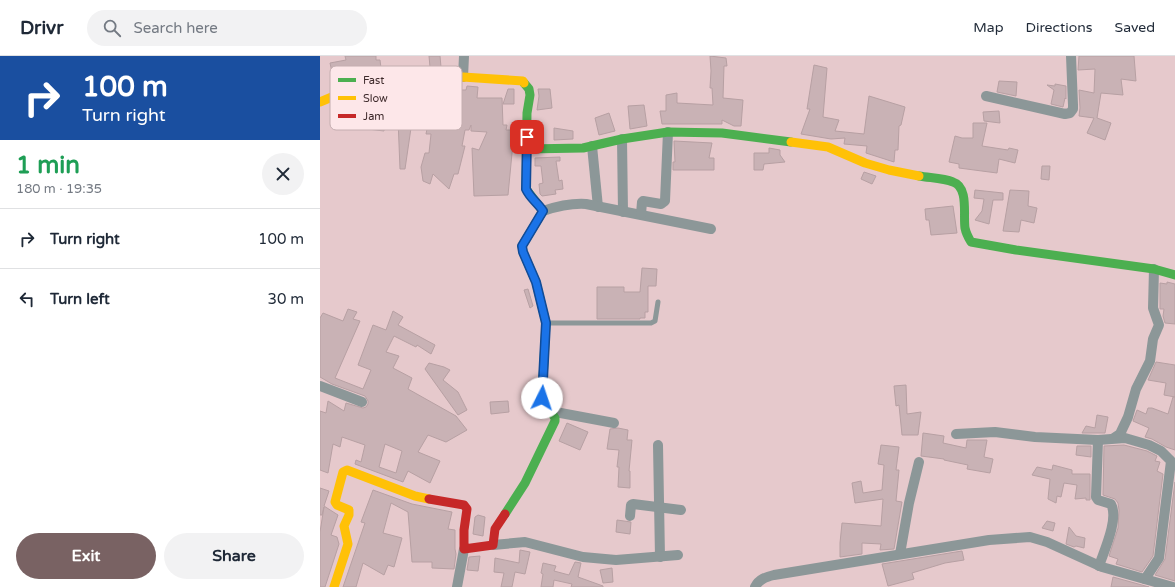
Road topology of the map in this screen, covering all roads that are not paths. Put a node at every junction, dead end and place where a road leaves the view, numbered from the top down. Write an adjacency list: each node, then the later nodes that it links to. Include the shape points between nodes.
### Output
1 (464, 56): 3 (street)
2 (1071, 56): 4 (street, via 1073,109 1070,113)
3 (464, 77): 10 (street, via 523,81 530,95)
4 (986, 96)
5 (330, 98): 6 (street)
6 (320, 102)
7 (668, 132): 8 (street); 14 (street, via 665,202 660,204 643,201); 16 (street, via 722,133 828,147 889,170 956,182 964,192 964,227 971,242)
8 (622, 139): 9 (street); 13 (street)
9 (592, 146): 10 (street); 11 (street)
10 (527, 149): 12 (street, via 526,189 528,195)
11 (598, 207): 12 (street, via 577,203); 13 (street)
12 (543, 211): 19 (street, via 522,246 536,282)
13 (623, 212): 14 (street)
14 (641, 214): 15 (street)
15 (711, 229)
16 (1154, 269): 17 (street); 25 (street, via 1153,308 1159,325 1153,339 1150,361 1136,389 1128,417 1120,434)
17 (1175, 275)
18 (658, 302): 19 (lane, via 655,321 651,323)
19 (546, 323): 22 (street, via 542,398)
20 (320, 386): 21 (street)
21 (362, 402)
22 (550, 411): 23 (street); 33 (street, via 555,421 525,483 495,529)
23 (614, 423)
24 (956, 434): 26 (street, via 995,432)
25 (1114, 438): 26 (street); 28 (street, via 1149,445)
26 (1098, 440): 38 (street, via 1096,497 1111,504 1113,512 1112,524)
27 (658, 445): 30 (street)
28 (1173, 458): 39 (street, via 1158,558)
29 (919, 462): 35 (street)
30 (658, 508): 31 (street); 32 (street, via 633,504); 37 (street)
31 (680, 510)
32 (630, 516)
33 (493, 545): 34 (street); 37 (street, via 525,542 583,557 616,560)
34 (464, 549): 40 (street, via 467,508 464,505 415,496 347,470 343,472 335,502 349,510 344,526 348,544); 41 (street)
35 (900, 554): 38 (street, via 989,540 1030,537); 42 (street, via 774,575 764,578)
36 (678, 555): 37 (street)
37 (660, 557)
38 (1099, 566): 39 (street)
39 (1145, 579): 43 (street)
40 (334, 587)
41 (457, 587)
42 (755, 587)
43 (1173, 587)

